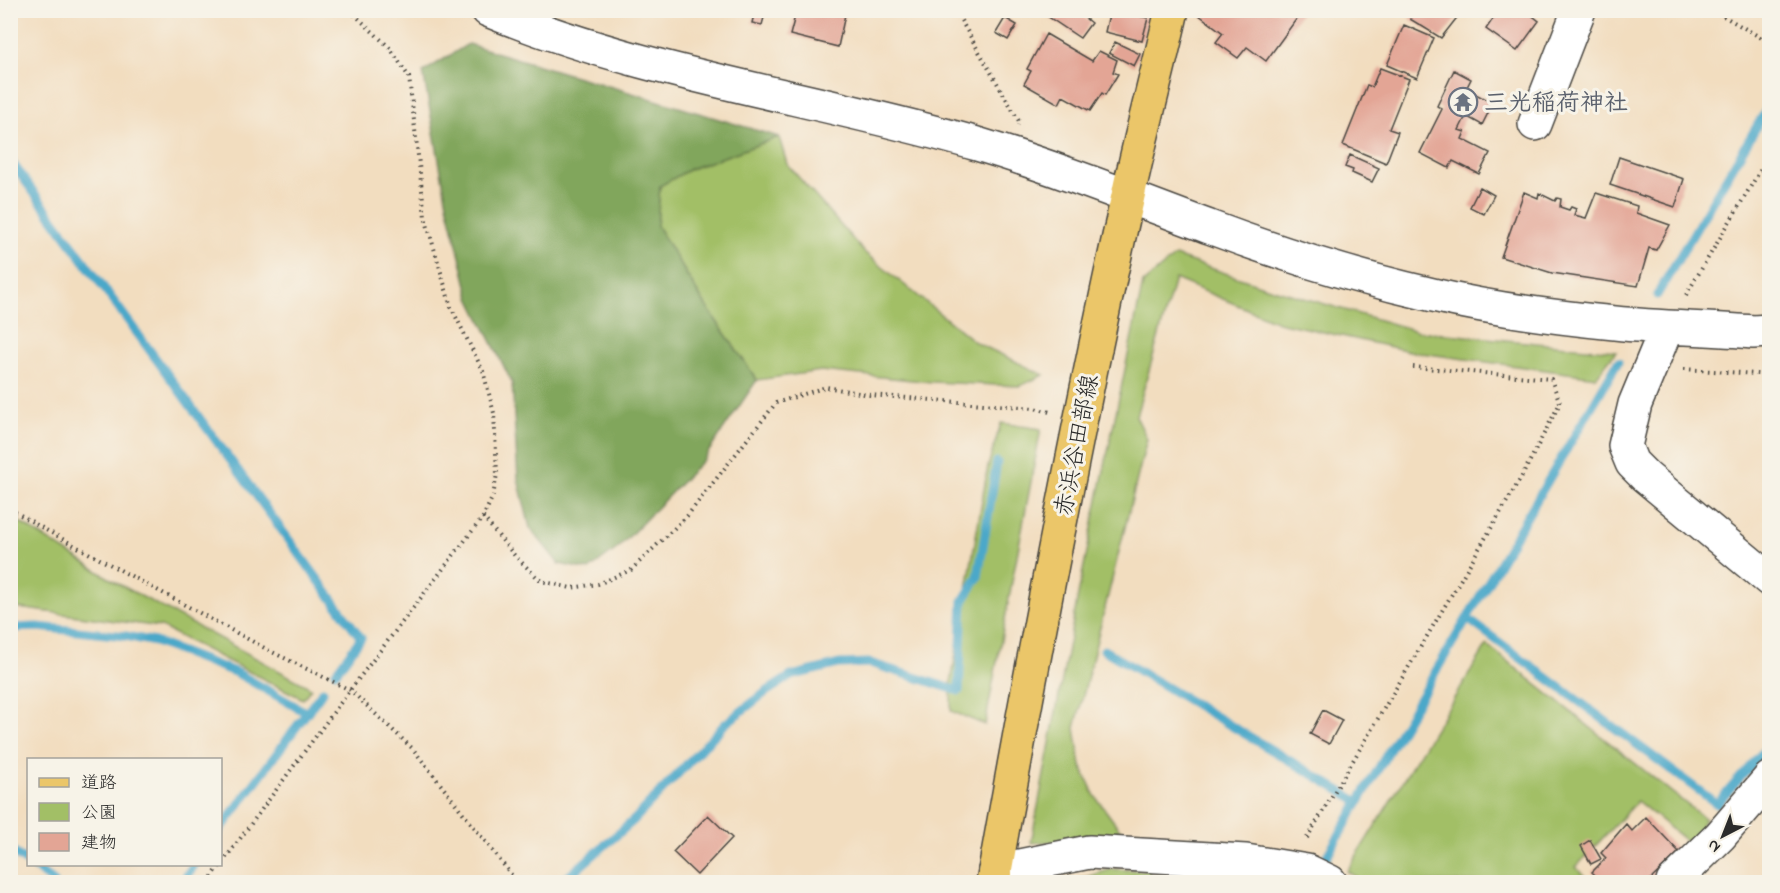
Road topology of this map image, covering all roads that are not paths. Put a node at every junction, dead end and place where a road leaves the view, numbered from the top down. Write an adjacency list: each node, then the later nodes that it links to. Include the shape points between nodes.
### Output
1 (1172, 10): 5 (main road, 赤浜谷田部線)
2 (1579, 10): 4 (street)
3 (497, 12): 5 (street, via 632,60 1007,153)
4 (1534, 124)
5 (1128, 195): 6 (street, via 1300,258 1435,296 1518,311); 10 (main road, 赤浜谷田部線, via 1080,419)
6 (1667, 327): 7 (street); 8 (street, via 1635,404 1625,446 1632,463 1646,477)
7 (1770, 331)
8 (1770, 580)
9 (1770, 778): 12 (street)
10 (994, 877): 11 (street, via 1089,852 1246,861 1307,872)
11 (1330, 882)
12 (1673, 882)

